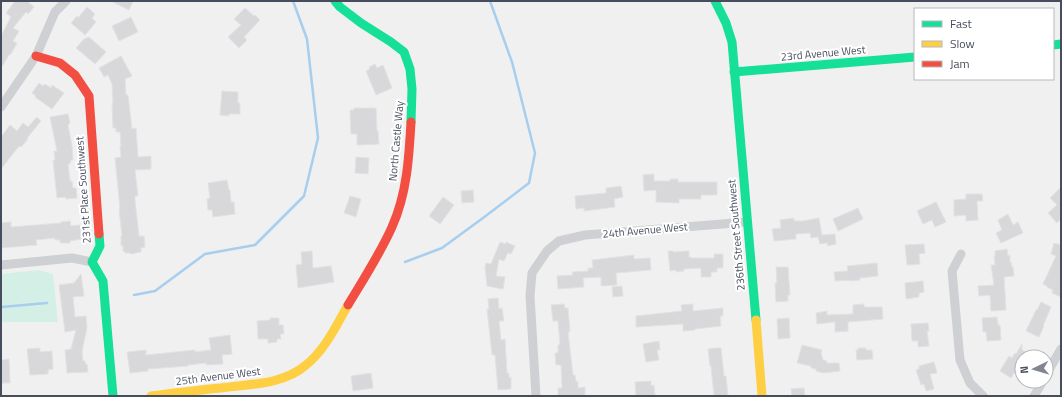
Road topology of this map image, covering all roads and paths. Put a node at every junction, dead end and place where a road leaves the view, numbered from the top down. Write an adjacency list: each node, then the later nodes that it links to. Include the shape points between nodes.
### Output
1 (66, 1): 4 (street, via 56,12)
2 (335, 1): 14 (street, North Castle Way, via 361,23 404,52 410,69 412,89 408,169 392,226 345,310 317,356)
3 (715, 1): 6 (street, 236th Street Southwest, via 732,42)
4 (36, 56): 7 (street); 10 (street, 231st Place Southwest, via 60,63 75,75 89,96 100,246)
5 (914, 57): 6 (street, 23rd Avenue West)
6 (734, 72): 8 (street, 236th Street Southwest)
7 (1, 107)
8 (747, 222): 17 (street, 24th Avenue West, via 585,235 559,241 547,252 532,273 530,296); 18 (street, 236th Street Southwest)
9 (961, 254): 19 (street, via 952,272 960,360 970,383)
10 (92, 262): 11 (street, via 72,258); 15 (street, via 103,281)
11 (1, 265)
12 (1061, 349): 13 (street)
13 (1054, 361)
14 (287, 377): 16 (street, 25th Avenue West, via 261,383)
15 (113, 396)
16 (151, 396)
17 (536, 396)
18 (762, 396)
19 (983, 396)

